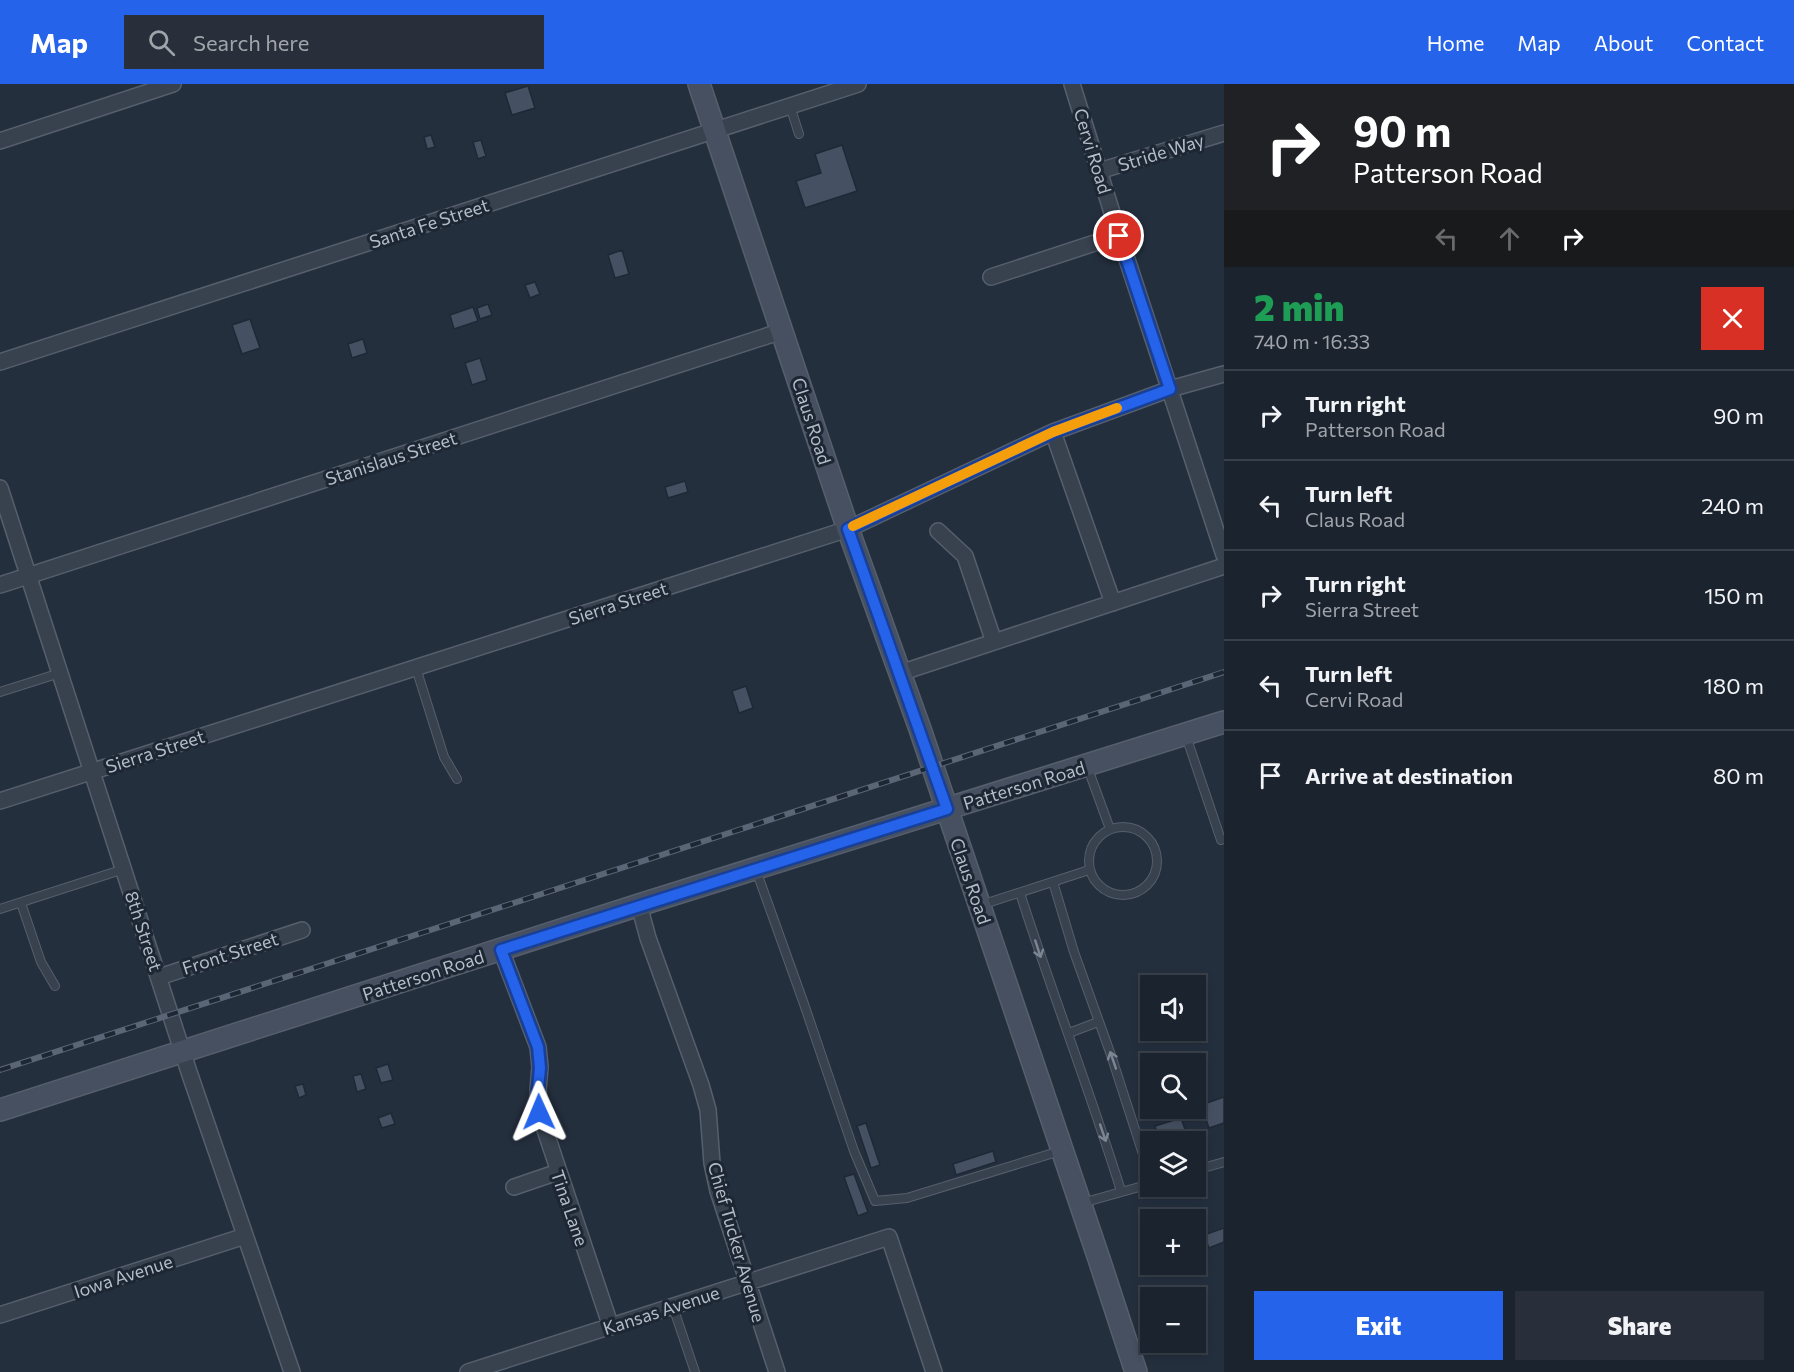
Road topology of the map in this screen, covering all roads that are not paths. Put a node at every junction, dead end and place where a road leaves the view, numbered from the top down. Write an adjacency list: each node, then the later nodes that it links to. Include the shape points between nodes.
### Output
1 (173, 84): 9 (street)
2 (699, 84): 6 (main road, Claus Road)
3 (858, 84): 5 (street, Santa Fe Street)
4 (1072, 84): 10 (street, Cervi Road)
5 (790, 106): 6 (street, Santa Fe Street); 8 (lane)
6 (714, 131): 13 (main road, Claus Road); 14 (street, Santa Fe Street)
7 (1224, 133): 10 (street, Stride Way)
8 (799, 134)
9 (0, 141)
10 (1099, 171): 11 (street, Cervi Road)
11 (1119, 236): 12 (street); 16 (street, Cervi Road)
12 (992, 277)
13 (782, 331): 19 (main road, Claus Road); 23 (street, Stanislaus Street)
14 (0, 362)
15 (1224, 374): 16 (street, Sierra Street)
16 (1170, 389): 17 (street, Sierra Street); 21 (street, Cervi Road)
17 (1053, 432): 19 (street, Sierra Street); 25 (street)
18 (0, 488): 23 (street, 8th Street)
19 (848, 529): 27 (street, Sierra Street); 29 (main road, Claus Road)
20 (938, 531): 26 (street, via 965,556)
21 (1224, 555)
22 (1224, 566): 25 (street)
23 (29, 575): 24 (street, Stanislaus Street); 28 (street, 8th Street)
24 (0, 585)
25 (1113, 603): 26 (street)
26 (994, 642): 29 (street)
27 (416, 668): 34 (street, Sierra Street); 35 (lane, via 444,757)
28 (60, 673): 30 (lane); 34 (street, 8th Street)
29 (900, 673): 37 (main road, Claus Road)
30 (0, 692)
31 (1224, 722): 32 (main road, Patterson Road)
32 (1186, 734): 33 (main road, Patterson Road); 39 (lane)
33 (1086, 766): 37 (main road, Patterson Road); 38 (lane)
34 (93, 771): 36 (street, Sierra Street); 40 (street, 8th Street)
35 (457, 779)
36 (0, 801)
37 (947, 809): 41 (main road, Patterson Road); 47 (main road, Claus Road)
38 (1110, 829): 42 (lane, via 1090,849); 42 (lane, via 1126,826 1146,835 1157,854 1154,877 1137,893 1126,896 1103,890)
39 (1221, 840)
40 (124, 869): 45 (lane); 51 (street, 8th Street)
41 (756, 869): 46 (main road, Patterson Road); 58 (lane, via 875,1201 907,1198)
42 (1089, 870): 43 (lane)
43 (1053, 882): 44 (lane); 53 (lane)
44 (1020, 893): 47 (lane); 54 (lane, one-way to 54)
45 (21, 903): 48 (lane); 52 (lane, via 41,962)
46 (639, 905): 50 (main road, Patterson Road); 67 (street, Chief Tucker Avenue, via 701,1085 718,1191)
47 (980, 906): 58 (main road, Claus Road)
48 (0, 909)
49 (302, 930): 51 (street, Front Street)
50 (501, 950): 55 (main road, Patterson Road); 61 (street, Tina Lane, via 538,1047 539,1112)
51 (159, 976): 55 (street, 8th Street)
52 (55, 986)
53 (1098, 1022): 54 (lane); 57 (lane, one-way to 53)
54 (1069, 1033): 64 (lane, one-way to 64)
55 (183, 1052): 56 (main road, Patterson Road); 66 (street, 8th Street)
56 (0, 1110)
57 (1140, 1144)
58 (1063, 1150): 65 (main road, Claus Road)
59 (1224, 1162): 60 (lane)
60 (1206, 1167)
61 (558, 1173): 63 (street); 70 (street, Tina Lane)
62 (1140, 1186): 64 (lane)
63 (513, 1187)
64 (1121, 1191): 65 (lane)
65 (1081, 1204): 76 (main road, Claus Road)
66 (245, 1236): 69 (street, Iowa Avenue); 71 (street, 8th Street)
67 (748, 1282): 68 (street, Kansas Avenue); 74 (street, Chief Tucker Avenue); 75 (street, Kansas Avenue, via 889,1237)
68 (673, 1307): 70 (street, Kansas Avenue); 73 (lane)
69 (0, 1315)
70 (611, 1327): 72 (street, Kansas Avenue)
71 (292, 1372)
72 (468, 1372)
73 (695, 1372)
74 (777, 1372)
75 (934, 1372)
76 (1136, 1372)

